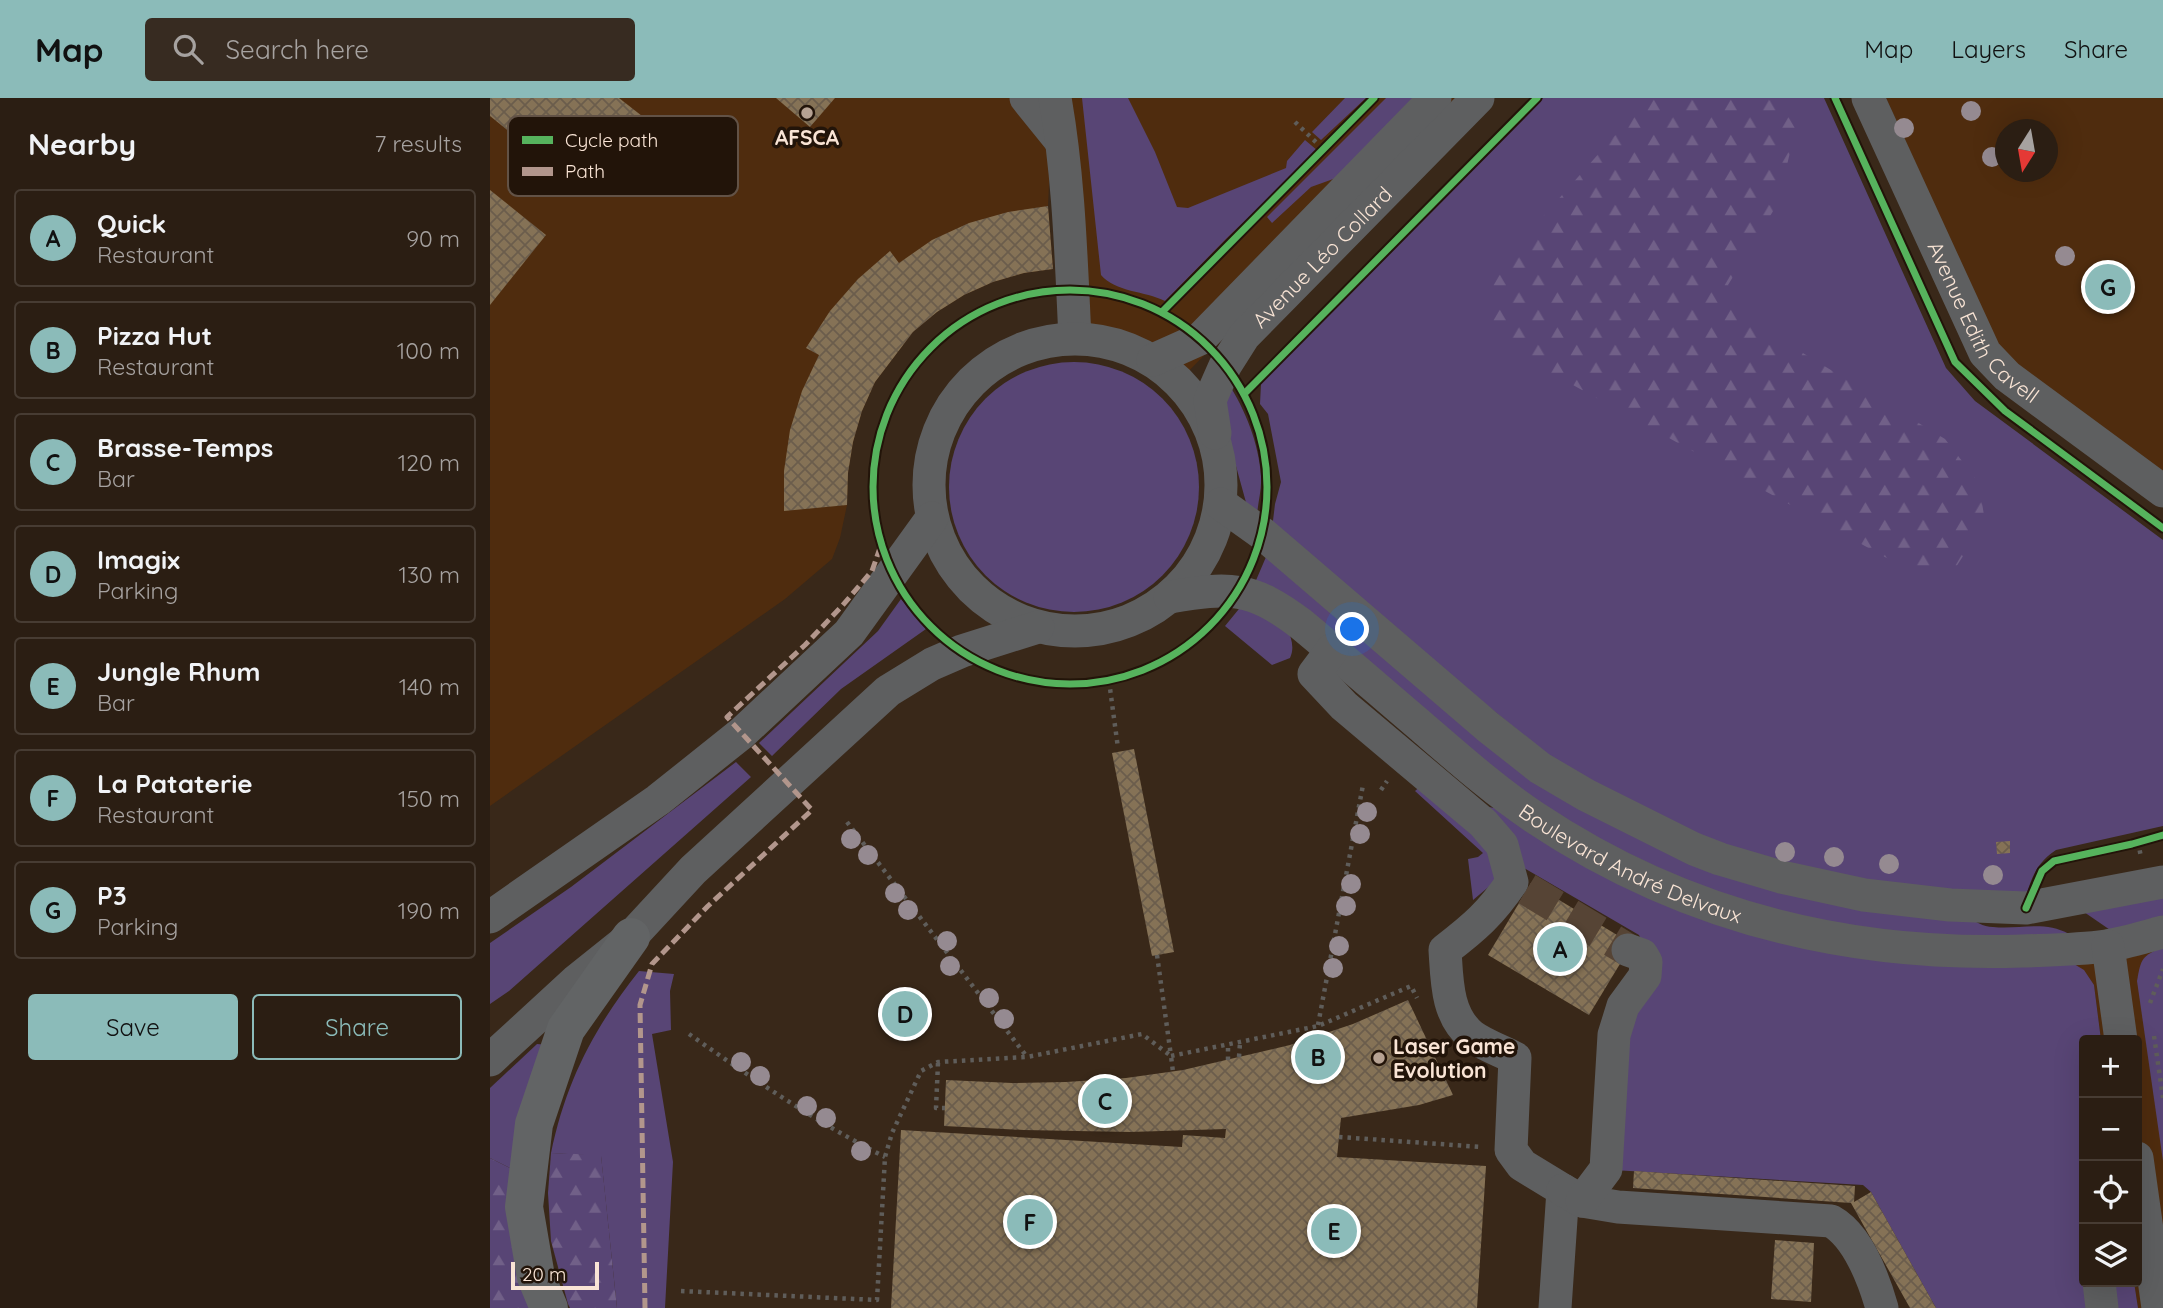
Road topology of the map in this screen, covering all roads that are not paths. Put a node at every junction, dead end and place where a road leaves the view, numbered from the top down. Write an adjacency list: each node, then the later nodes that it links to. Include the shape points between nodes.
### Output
1 (1026, 98): 6 (street)
2 (1055, 98): 6 (street)
3 (1434, 98): 8 (street, Avenue Léo Collard, via 1200,339)
4 (1478, 98): 9 (street, Avenue Léo Collard, via 1244,336 1210,400)
5 (1868, 98): 10 (street, Avenue Edith Cavell, via 1984,353 2007,376)
6 (1063, 144): 7 (street)
7 (1075, 338): 8 (street, via 1115,344); 12 (street, via 1042,341 1011,352 960,393 932,452 928,485)
8 (1153, 360): 9 (street, via 1180,382)
9 (1215, 439): 11 (street, via 1222,471)
10 (2163, 491)
11 (1221, 504): 13 (street, via 1212,539 1194,571); 17 (street, Boulevard André Delvaux, via 1263,534 1540,768 1694,849 1781,877 1864,895 1950,905)
12 (932, 518): 14 (street, via 946,555 970,587 1001,611); 18 (street, via 849,633 742,733 658,800)
13 (1170, 597): 14 (street, via 1140,616 1108,628); 15 (street, Boulevard André Delvaux, via 1213,590 1259,597)
14 (1038, 627): 20 (street, via 961,651 888,691 693,870)
15 (1332, 650): 21 (street, Boulevard André Delvaux, via 1515,803 1581,846 1667,889 1741,917 1876,947 1961,953); 25 (street, via 1314,674 1344,706 1483,823 1502,845 1520,885 1445,950 1448,991 1455,1016 1471,1035 1515,1058 1511,1150 1522,1164)
16 (2163, 882): 17 (street, Boulevard André Delvaux)
17 (2049, 905): 21 (street)
18 (490, 917)
19 (2163, 932): 21 (street, Boulevard André Delvaux)
20 (631, 937): 24 (street); 28 (highway, via 566,1029 534,1124 524,1207 536,1277)
21 (2108, 946): 23 (street)
22 (1628, 950): 25 (street, via 1642,955 1645,976 1623,1006 1614,1035 1606,1169)
23 (2119, 1035)
24 (490, 1060)
25 (1572, 1195): 29 (street); 30 (street, via 1618,1208 1831,1221 1841,1227 1872,1274)
26 (2142, 1202): 32 (street)
27 (2100, 1287): 31 (street)
28 (549, 1308)
29 (1555, 1308)
30 (1882, 1308)
31 (2102, 1308)
32 (2158, 1308)

